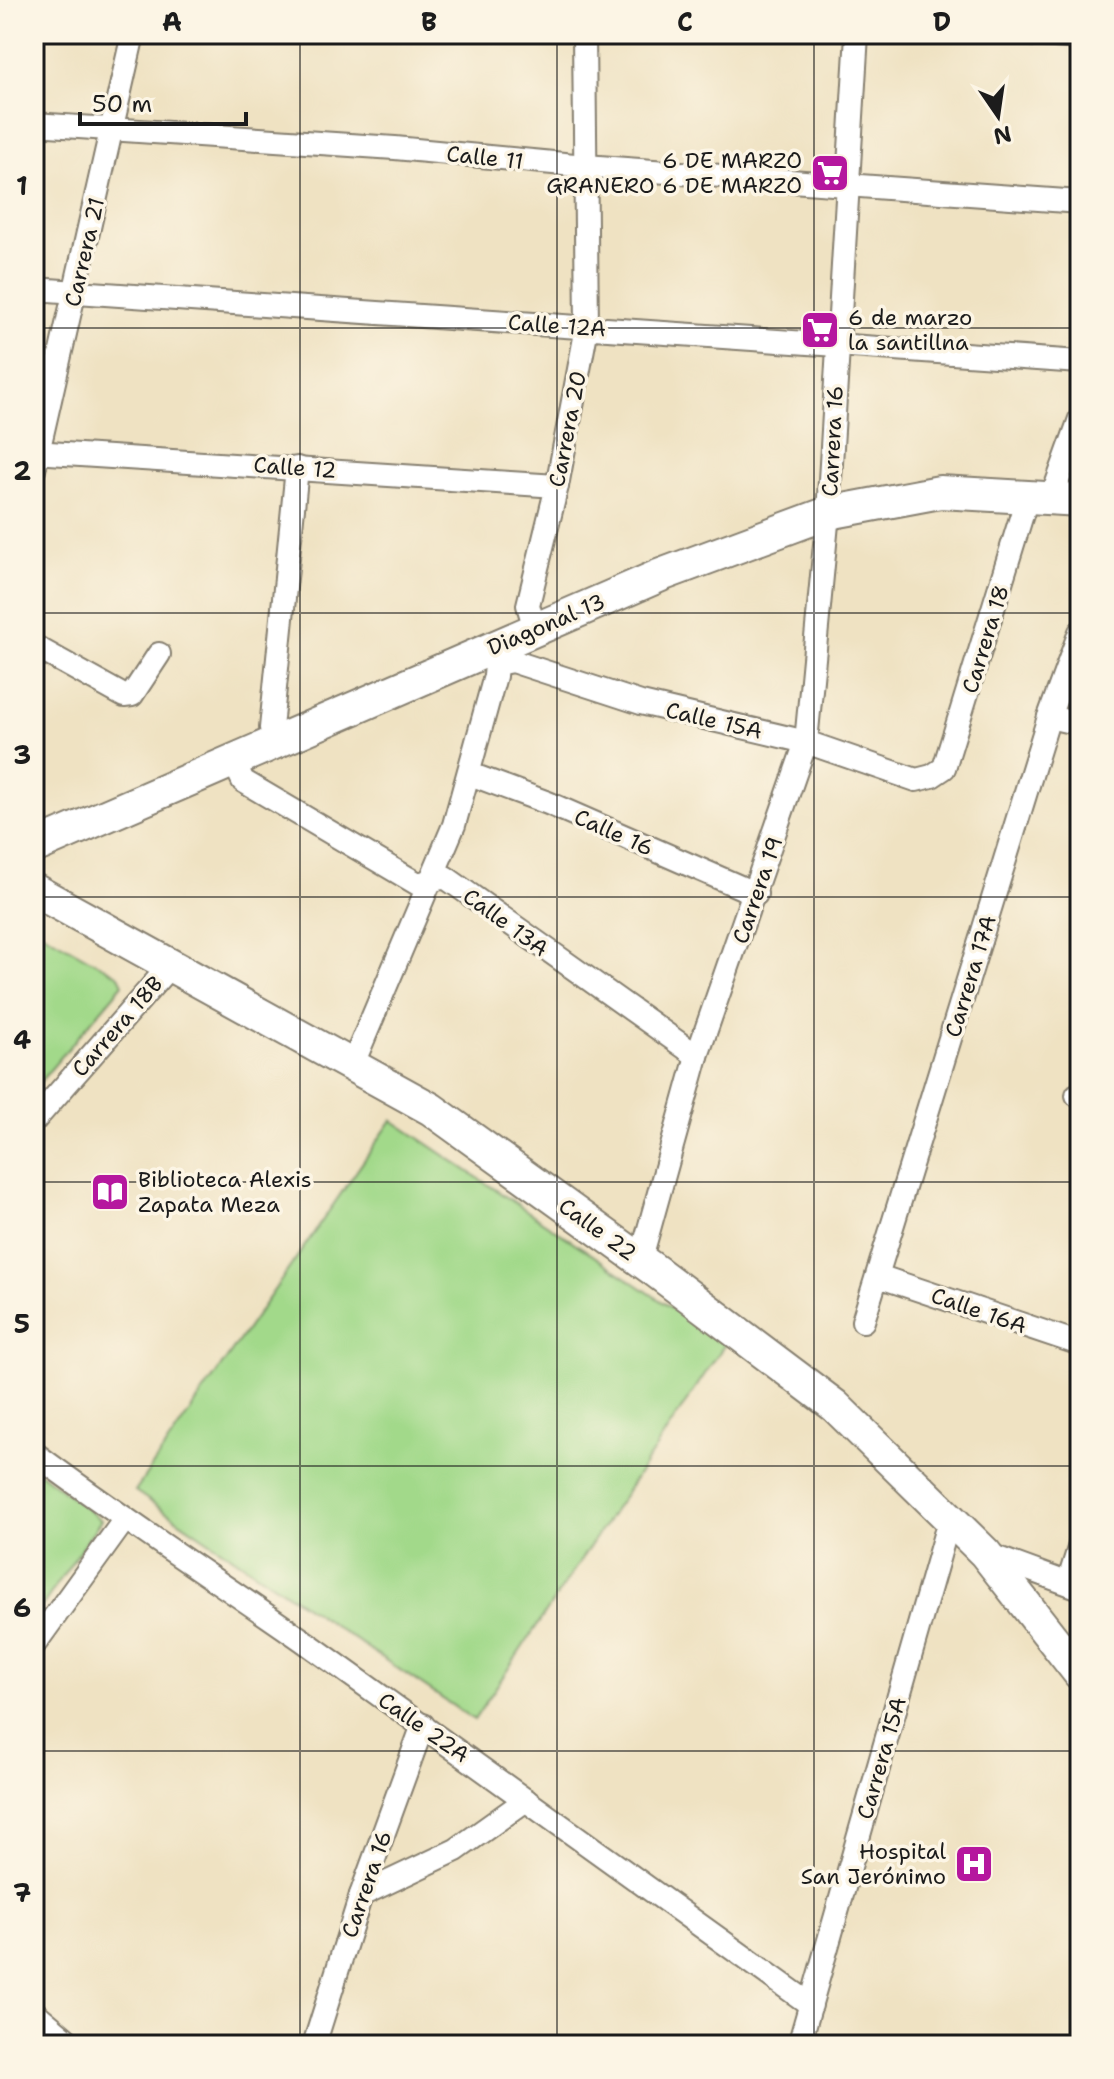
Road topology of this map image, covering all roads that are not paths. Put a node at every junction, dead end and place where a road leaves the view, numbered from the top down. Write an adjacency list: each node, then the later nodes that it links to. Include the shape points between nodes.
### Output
1 (133, 34): 7 (street, Carrera 21)
2 (584, 34): 8 (street, Carrera 20)
3 (857, 34): 9 (street, Carrera 16)
4 (1029, 34): 5 (street)
5 (1080, 38)
6 (34, 124): 7 (street, Calle 11)
7 (111, 130): 8 (street, Calle 11); 12 (street, Carrera 21)
8 (585, 166): 9 (street, Calle 11); 13 (street, Carrera 20)
9 (846, 183): 10 (street, Calle 11); 14 (street, Carrera 16)
10 (1080, 202)
11 (34, 289): 12 (street, Calle 12A)
12 (76, 292): 13 (street, Calle 12A); 17 (street, Carrera 21)
13 (587, 327): 14 (street, Calle 12A); 19 (street, Carrera 20)
14 (838, 343): 15 (street, Calle 12A); 21 (street, Carrera 16)
15 (1080, 362)
16 (1080, 419): 20 (street, Carrera 18)
17 (35, 458): 18 (street, Calle 12)
18 (297, 468): 19 (street, Calle 12); 29 (street, via 271,728)
19 (557, 486): 22 (street, Carrera 20, via 528,605)
20 (1053, 497): 21 (street, Diagonal 13, via 940,492); 33 (street, Carrera 18, via 944,768)
21 (828, 513): 22 (street, Diagonal 13); 30 (street, Carrera 19)
22 (535, 629): 26 (street, Diagonal 13)
23 (1080, 632): 27 (street, Carrera 17A)
24 (34, 646): 25 (street, via 124,696 132,695)
25 (159, 654)
26 (493, 656): 29 (street, Diagonal 13); 30 (street, Calle 15A, via 641,703); 32 (street)
27 (1049, 717): 28 (street); 43 (street, Carrera 17A)
28 (1080, 724)
29 (276, 741): 31 (street, Diagonal 13)
30 (806, 742): 33 (street, Calle 15A, via 916,780); 37 (street, Carrera 19)
31 (233, 760): 34 (street, Diagonal 13); 35 (street, Calle 13A, via 243,781 418,884)
32 (470, 774): 35 (street); 37 (street, Calle 16)
33 (932, 776)
34 (34, 847)
35 (429, 882): 39 (street, Calle 13A, via 445,877); 40 (street)
36 (34, 890): 38 (street, Calle 22)
37 (756, 894): 39 (street, Carrera 19)
38 (167, 965): 40 (street, Calle 22); 41 (street, Carrera 18B)
39 (697, 1056): 42 (street, Carrera 19)
40 (352, 1066): 42 (street, Calle 22, via 431,1109)
41 (34, 1121)
42 (637, 1258): 47 (street, Calle 22, via 835,1406)
43 (878, 1276): 44 (street, Carrera 17A); 45 (street, Calle 16A)
44 (863, 1321)
45 (1080, 1344)
46 (34, 1453): 48 (street, Calle 22A)
47 (950, 1517): 50 (street, Calle 22); 57 (street, Carrera 15A)
48 (125, 1519): 52 (street); 54 (street, Calle 22A)
49 (1080, 1545): 51 (street)
50 (985, 1553): 51 (street); 53 (street, Calle 22)
51 (1074, 1585)
52 (34, 1645)
53 (1080, 1674)
54 (423, 1725): 55 (street, Calle 22A); 56 (street, Carrera 16)
55 (526, 1800): 56 (street, via 456,1850); 57 (street, Calle 22A)
56 (361, 1895): 60 (street, Carrera 16)
57 (811, 2005): 61 (street, Carrera 15A)
58 (34, 2012): 59 (street)
59 (73, 2045)
60 (314, 2045)
61 (799, 2045)

